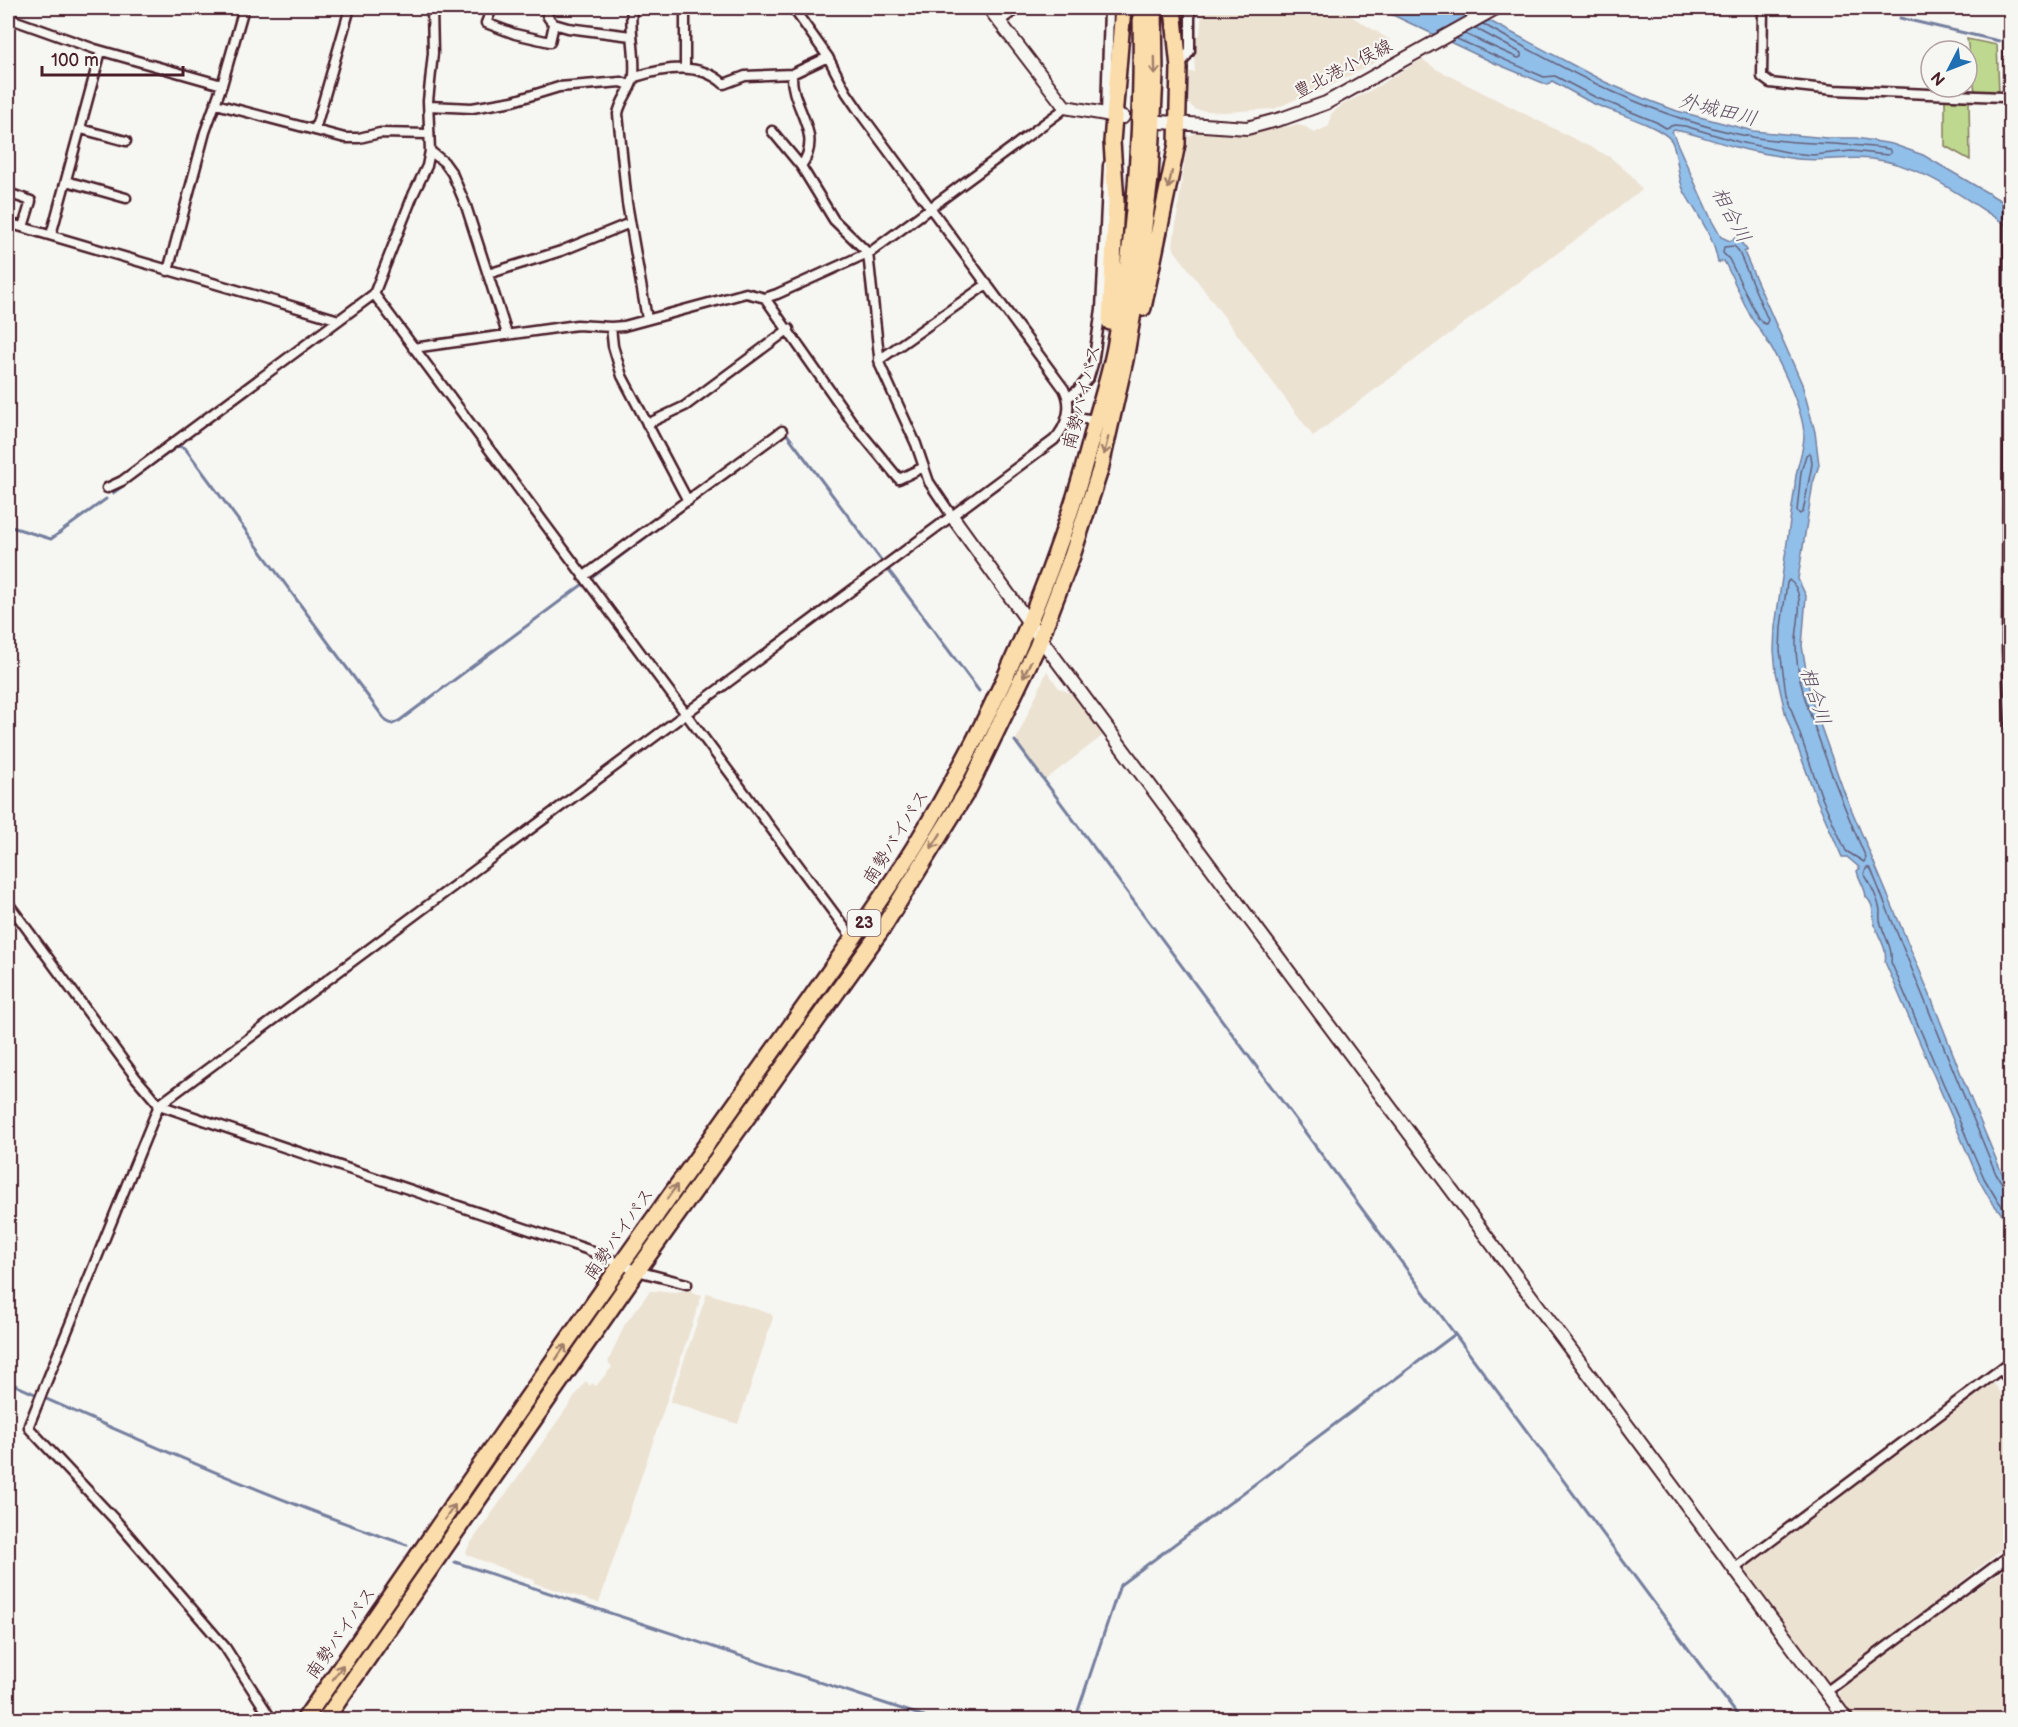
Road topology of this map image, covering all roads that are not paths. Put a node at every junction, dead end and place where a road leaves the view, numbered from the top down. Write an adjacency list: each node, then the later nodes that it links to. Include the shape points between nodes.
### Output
1 (244, 8): 29 (street)
2 (350, 8): 38 (street)
3 (432, 8): 32 (street)
4 (492, 8): 21 (street, via 486,22 515,34 550,42)
5 (547, 8): 21 (street)
6 (632, 8): 22 (street)
7 (685, 8): 25 (street)
8 (793, 8): 24 (street)
9 (990, 8): 20 (street)
10 (1018, 8): 20 (street)
11 (1109, 8): 34 (street)
12 (1122, 8): 34 (highway)
13 (1141, 8): 68 (highway, 南勢バイパス / 23, via 1140,125 1131,241 1115,348)
14 (1154, 8): 69 (highway, 南勢バイパス / 23, one-way to 69, via 1154,126 1144,232)
15 (1173, 8): 26 (highway)
16 (1190, 8): 26 (street, via 1190,51)
17 (1496, 8): 36 (street, 豊北港小俣線, via 1326,103 1247,128)
18 (1763, 8): 30 (street, via 1762,77 1770,83 1834,90)
19 (8, 18): 23 (street)
20 (1000, 21): 33 (street)
21 (554, 24): 22 (street)
22 (632, 36): 28 (street)
23 (101, 51): 29 (street); 37 (street)
24 (828, 57): 27 (street); 48 (street, via 846,92)
25 (685, 68): 27 (street, via 702,70 724,84 745,76); 28 (street, via 647,73)
26 (1179, 68): 36 (highway)
27 (792, 74): 44 (street, via 810,131 810,146)
28 (632, 81): 32 (street, via 559,87 472,108); 50 (street, via 618,114)
29 (222, 85): 31 (street)
30 (2002, 97)
31 (216, 104): 38 (street); 54 (street)
32 (429, 106): 40 (street)
33 (1065, 107): 34 (street); 48 (street)
34 (1114, 116): 42 (highway)
35 (1161, 122): 36 (street, 豊北港小俣線)
36 (1179, 123): 69 (highway, one-way to 69, via 1128,383)
37 (81, 129): 41 (street); 45 (street)
38 (315, 130): 40 (street, via 353,138 380,133)
39 (772, 131): 44 (street)
40 (429, 134): 43 (street)
41 (126, 141)
42 (1112, 142): 66 (street, via 1106,178 1101,309 1093,364 1089,377); 68 (highway, via 1116,202 1111,313)
43 (430, 151): 55 (street, via 452,173); 57 (street)
44 (801, 166): 53 (street, via 834,220)
45 (66, 181): 47 (street); 52 (street)
46 (8, 193): 51 (street, via 31,201)
47 (126, 198)
48 (930, 208): 53 (street); 56 (street)
49 (8, 223): 51 (street)
50 (630, 223): 55 (street, via 561,251); 59 (street)
51 (23, 227): 52 (street)
52 (51, 235): 54 (street)
53 (868, 252): 58 (street); 65 (street)
54 (168, 271): 60 (street)
55 (488, 274): 63 (street)
56 (987, 284): 65 (street); 66 (street)
57 (374, 294): 60 (street); 64 (street)
58 (765, 298): 59 (street, via 746,293); 62 (street)
59 (648, 319): 61 (street)
60 (339, 320): 73 (street, via 122,481)
61 (611, 327): 63 (street, via 577,325); 70 (street, via 617,362)
62 (789, 329): 70 (street, via 685,406); 72 (street, via 852,422 898,479)
63 (507, 334): 64 (street)
64 (413, 348): 76 (street)
65 (879, 360): 72 (street)
66 (1069, 398): 67 (street)
67 (1067, 416): 68 (street); 75 (street, via 1062,432 1054,440)
68 (1096, 420): 77 (highway, 南勢バイパス / 23, via 1084,470)
69 (1112, 423): 78 (highway, 南勢バイパス / 23, one-way to 78, via 1072,556)
70 (647, 424): 74 (street)
71 (782, 430): 74 (street)
72 (924, 467): 75 (street, via 935,493)
73 (107, 488)
74 (688, 501): 76 (street)
75 (952, 516): 77 (street); 79 (street)
76 (585, 580): 79 (street)
77 (1028, 621): 78 (street); 83 (highway, 南勢バイパス / 23, one-way to 77, via 891,885 944,797)
78 (1040, 638): 84 (highway, 南勢バイパス / 23, one-way to 84, via 969,788 882,929); 90 (street)
79 (686, 714): 81 (street); 82 (street)
80 (8, 903): 82 (street)
81 (848, 932)
82 (159, 1105): 83 (street); 92 (street, via 29,1425 225,1647)
83 (621, 1263): 84 (street); 93 (highway, 南勢バイパス / 23, one-way to 83)
84 (637, 1271): 85 (street); 94 (highway, 南勢バイパス / 23)
85 (687, 1284)
86 (2010, 1362): 87 (street)
87 (2001, 1369): 88 (street); 90 (street)
88 (2010, 1383)
89 (2010, 1555): 91 (street)
90 (1734, 1569): 91 (street)
91 (1826, 1692): 95 (street)
92 (273, 1719)
93 (304, 1719)
94 (325, 1719)
95 (1847, 1719)

